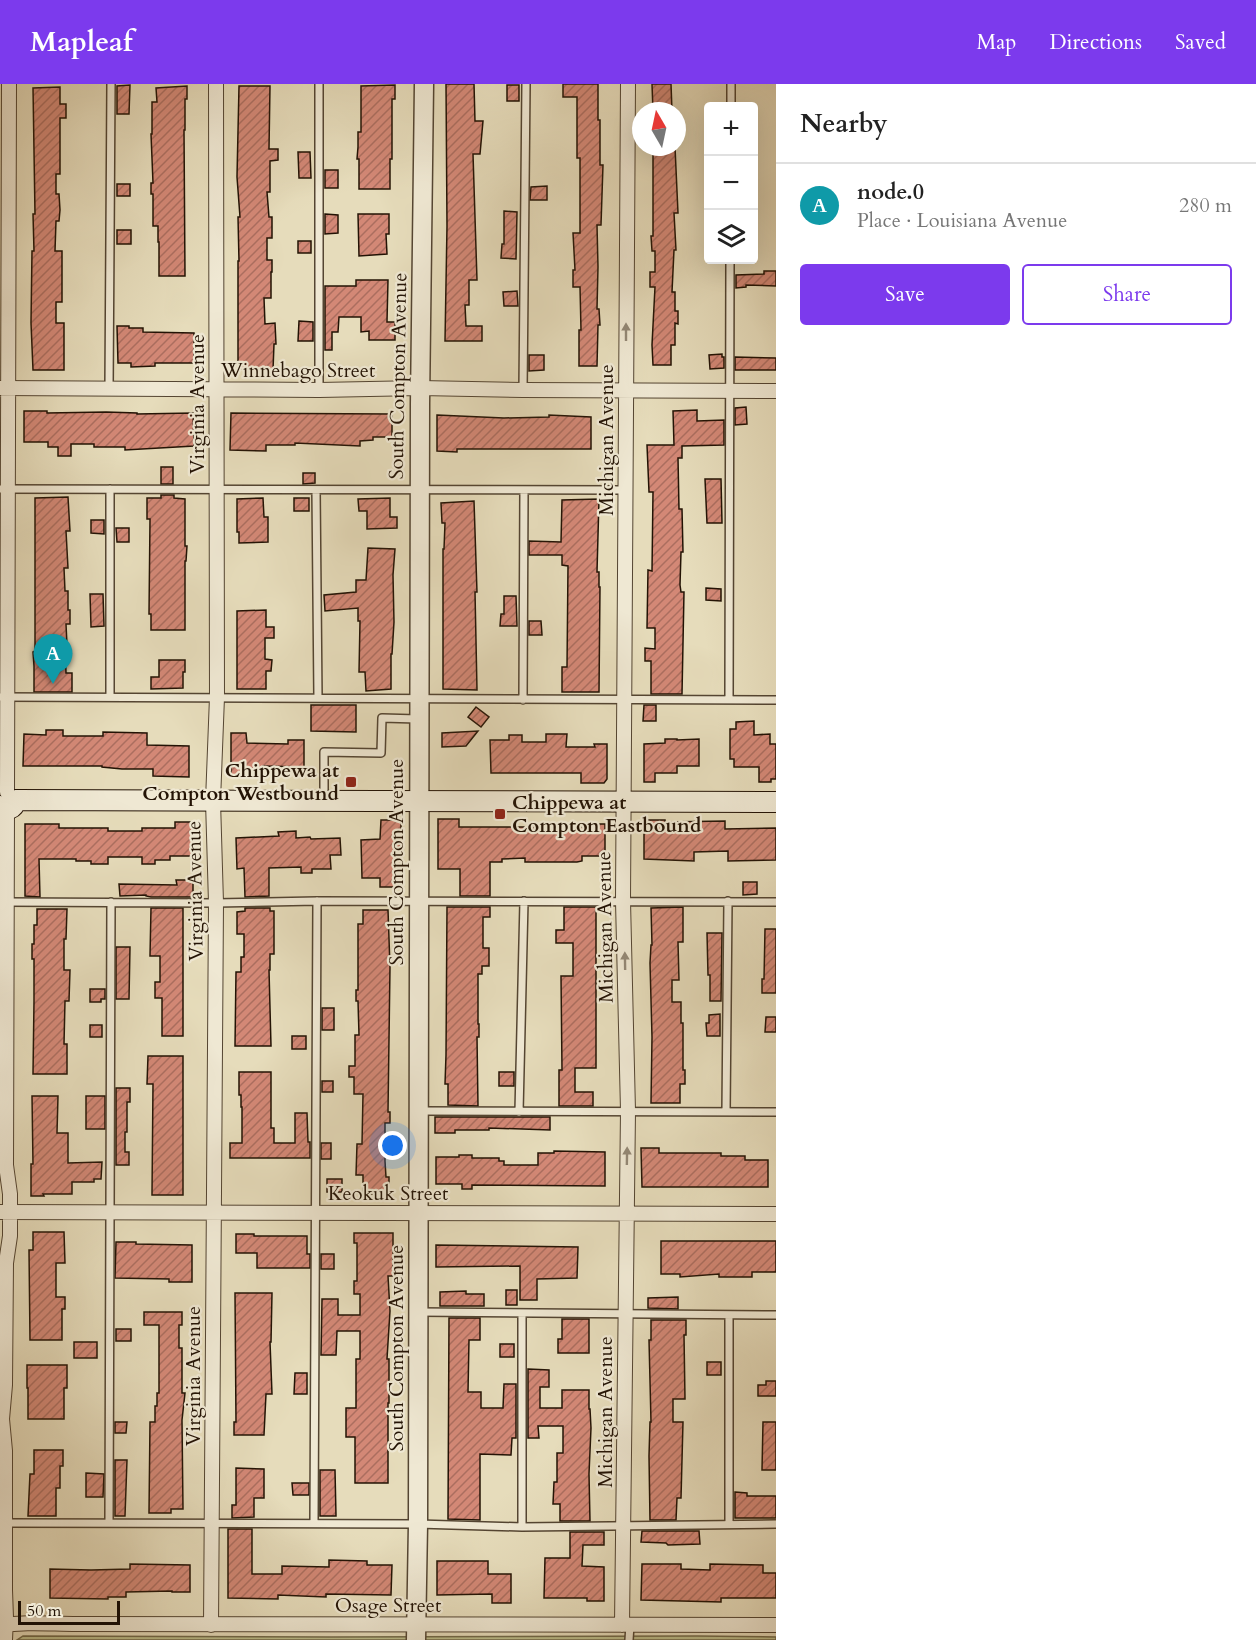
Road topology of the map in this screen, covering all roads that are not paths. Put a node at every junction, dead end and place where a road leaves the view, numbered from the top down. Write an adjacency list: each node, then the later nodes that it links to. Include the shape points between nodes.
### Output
1 (9, 84): 11 (street)
2 (111, 84): 14 (lane)
3 (216, 84): 15 (street, Virginia Avenue)
4 (319, 84): 16 (lane)
5 (424, 84): 13 (street, South Compton Avenue)
6 (526, 84): 17 (lane)
7 (628, 84): 18 (street, Michigan Avenue, one-way to 7)
8 (731, 84): 9 (lane)
9 (731, 102)
10 (730, 264): 19 (lane)
11 (4, 284): 12 (street)
12 (4, 388): 14 (street, Winnebago Street); 21 (street)
13 (420, 388): 16 (street, Winnebago Street); 17 (street, Winnebago Street); 25 (street, South Compton Avenue)
14 (109, 389): 15 (street, Winnebago Street)
15 (217, 390): 16 (street, Winnebago Street); 23 (street, Virginia Avenue)
16 (319, 390)
17 (523, 390): 18 (street, Winnebago Street)
18 (626, 391): 19 (street, Winnebago Street); 27 (street, Michigan Avenue)
19 (728, 391): 20 (street, Winnebago Street); 35 (lane)
20 (776, 391)
21 (4, 489): 22 (lane); 28 (street)
22 (110, 489): 23 (lane); 29 (lane)
23 (217, 489): 24 (lane); 30 (street, Virginia Avenue)
24 (316, 490): 25 (lane); 31 (lane)
25 (420, 490): 26 (lane); 32 (street, South Compton Avenue)
26 (524, 490): 27 (lane); 33 (lane)
27 (625, 490): 34 (street, Michigan Avenue)
28 (4, 697): 29 (lane); 38 (street)
29 (110, 697): 30 (lane)
30 (217, 697): 31 (lane); 39 (street, Virginia Avenue)
31 (318, 698): 32 (lane)
32 (419, 699): 33 (lane); 37 (street, South Compton Avenue)
33 (523, 700): 34 (lane)
34 (624, 700): 35 (lane); 42 (street, Michigan Avenue)
35 (729, 700): 36 (lane)
36 (776, 700)
37 (419, 719): 40 (lane, via 382,718 381,753 324,752); 41 (street, South Compton Avenue)
38 (6, 801): 39 (main road); 48 (street)
39 (213, 801): 40 (main road); 52 (street, Virginia Avenue)
40 (324, 801): 41 (main road)
41 (418, 801): 42 (main road); 49 (street, South Compton Avenue)
42 (624, 801): 43 (main road); 46 (street, Michigan Avenue)
43 (776, 802)
44 (317, 901): 49 (lane); 52 (lane); 62 (lane)
45 (524, 901): 46 (lane); 49 (lane); 57 (lane)
46 (623, 901): 47 (lane); 56 (street, Michigan Avenue, one-way to 46)
47 (728, 901): 50 (lane); 58 (lane)
48 (3, 902): 51 (lane); 53 (street)
49 (419, 902): 55 (street, South Compton Avenue)
50 (776, 902)
51 (111, 903): 52 (lane); 64 (lane)
52 (216, 903): 61 (street, Virginia Avenue)
53 (3, 1010): 54 (street)
54 (3, 1111): 60 (street, via 10,1194)
55 (419, 1111): 57 (lane); 63 (street, South Compton Avenue)
56 (628, 1111): 57 (lane); 58 (lane); 65 (street, Michigan Avenue, one-way to 56)
57 (519, 1112)
58 (726, 1112): 59 (lane)
59 (776, 1112)
60 (5, 1212): 64 (street, Keokuk Street); 72 (street, via 10,1241)
61 (214, 1212): 62 (street, Keokuk Street); 64 (street, Keokuk Street); 75 (street, Virginia Avenue)
62 (315, 1212): 63 (street, Keokuk Street); 77 (lane)
63 (418, 1212): 65 (street, Keokuk Street); 67 (street, South Compton Avenue)
64 (109, 1213): 74 (lane)
65 (626, 1214): 66 (street, Keokuk Street); 69 (street, Michigan Avenue)
66 (776, 1214)
67 (418, 1312): 68 (lane); 78 (street, South Compton Avenue)
68 (522, 1313): 69 (lane); 82 (lane)
69 (626, 1313): 70 (lane); 81 (street, Michigan Avenue)
70 (729, 1315): 71 (lane); 79 (lane)
71 (776, 1315)
72 (3, 1316): 73 (street, via 5,1385)
73 (1, 1419): 76 (street, via 5,1451)
74 (109, 1522): 75 (lane); 76 (lane)
75 (212, 1522): 77 (lane); 84 (street, Virginia Avenue)
76 (3, 1523): 83 (street)
77 (314, 1524): 78 (lane)
78 (418, 1524): 82 (lane); 87 (street, South Compton Avenue)
79 (729, 1524): 80 (lane); 81 (lane)
80 (776, 1524)
81 (624, 1526): 82 (lane); 85 (street, Michigan Avenue)
82 (522, 1527)
83 (3, 1625): 84 (street, Osage Street); 88 (street)
84 (211, 1625): 87 (street, Osage Street)
85 (626, 1625): 86 (street, Osage Street); 87 (street, Osage Street); 89 (lane)
86 (776, 1625)
87 (416, 1632)
88 (5, 1640)
89 (629, 1640)

